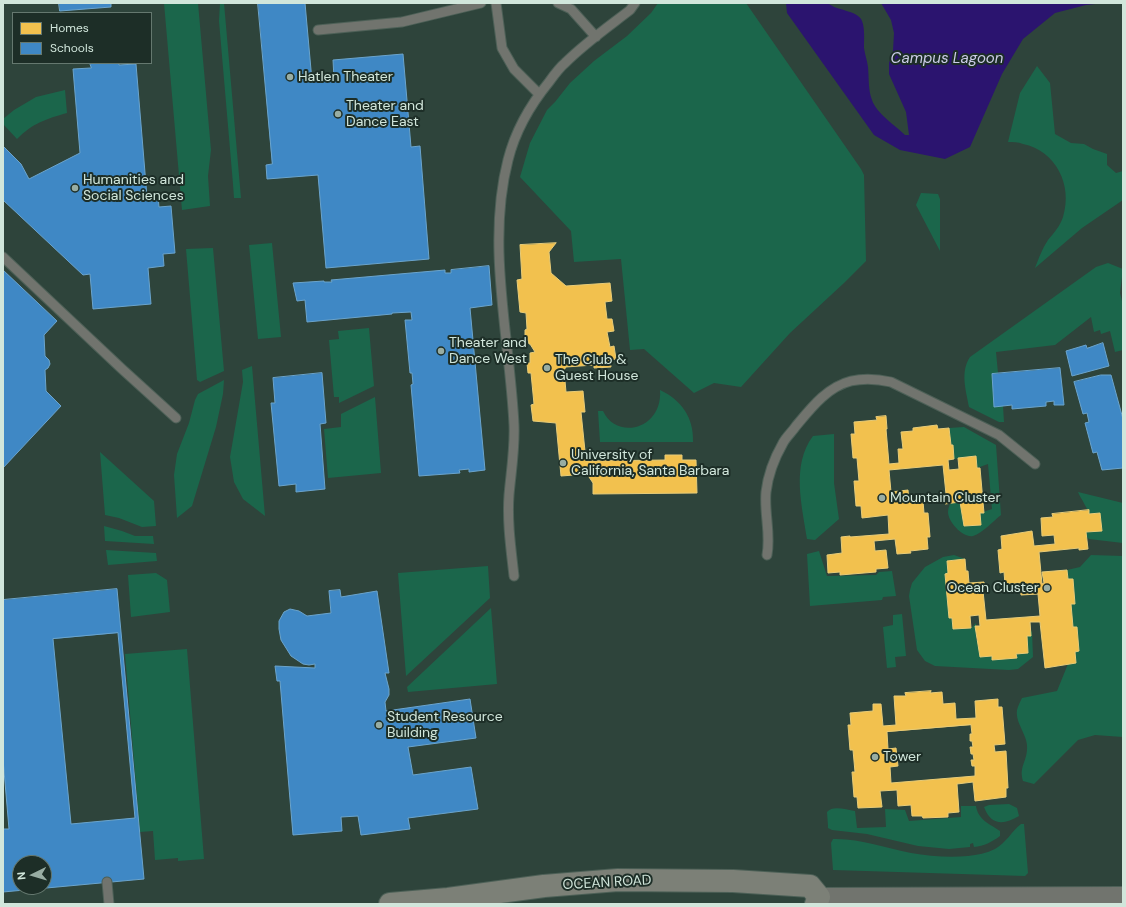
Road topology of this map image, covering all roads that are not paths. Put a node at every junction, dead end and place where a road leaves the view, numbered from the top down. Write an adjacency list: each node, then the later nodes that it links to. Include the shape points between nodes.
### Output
1 (481, 3): 5 (lane, via 402,22)
2 (496, 3): 7 (lane, via 502,48 514,69)
3 (558, 3): 6 (lane, via 571,9)
4 (635, 3): 6 (lane)
5 (318, 30)
6 (596, 37): 7 (lane, via 565,63)
7 (539, 94): 12 (lane, via 527,113 508,159 501,190 499,217 499,254 514,425 508,513)
8 (3, 257): 9 (lane)
9 (176, 418)
10 (1035, 464): 11 (lane, via 999,435 891,382 871,378 851,381 833,389 815,403 783,442 772,467 766,491 769,541)
11 (767, 555)
12 (514, 576)
13 (108, 882): 16 (lane)
14 (1123, 896): 15 (street, OCEAN ROAD)
15 (817, 901): 17 (street, OCEAN ROAD, via 810,886 733,881 618,880)
16 (109, 904)
17 (390, 904)

